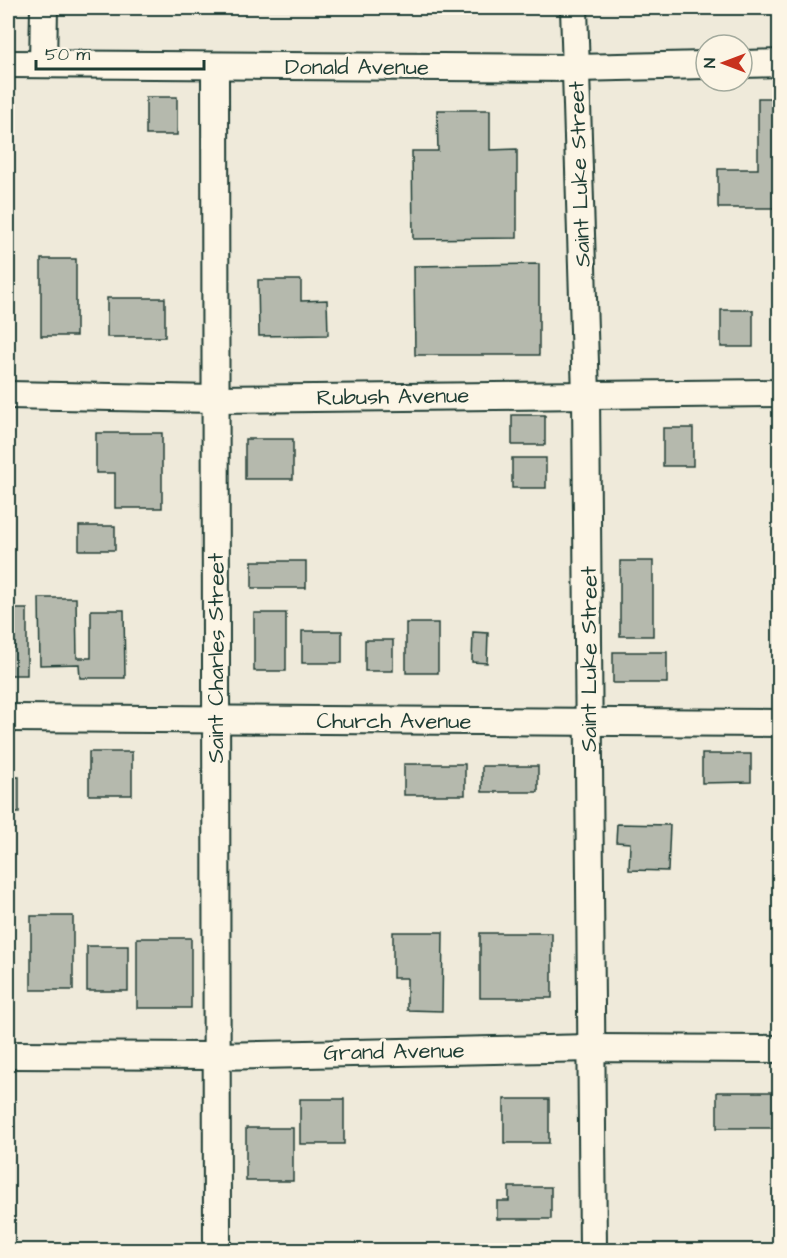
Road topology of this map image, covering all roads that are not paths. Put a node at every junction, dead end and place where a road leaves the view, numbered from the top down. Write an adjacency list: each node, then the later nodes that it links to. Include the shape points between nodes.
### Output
1 (44, 8): 5 (street)
2 (574, 8): 9 (street, Saint Luke Street)
3 (780, 63): 6 (street)
4 (8, 64): 5 (street, Donald Avenue)
5 (42, 64): 8 (street, Donald Avenue)
6 (754, 64)
7 (694, 65): 9 (street, Donald Avenue)
8 (215, 66): 9 (street, Donald Avenue); 13 (street, Saint Charles Street)
9 (576, 68): 12 (street, Saint Luke Street)
10 (780, 393): 12 (street, Rubush Avenue)
11 (8, 394): 13 (street, Rubush Avenue)
12 (586, 395): 13 (street, Rubush Avenue); 16 (street, Saint Luke Street)
13 (215, 399): 15 (street, Saint Charles Street)
14 (8, 718): 15 (street, Church Avenue)
15 (216, 720): 16 (street, Church Avenue); 21 (street, Saint Charles Street)
16 (589, 722): 17 (street, Church Avenue); 18 (street, Saint Luke Street)
17 (780, 723)
18 (592, 1048): 19 (street, Grand Avenue); 21 (street, Grand Avenue); 23 (street, Saint Luke Street)
19 (780, 1049)
20 (8, 1055): 21 (street, Grand Avenue)
21 (216, 1056): 22 (street, Saint Charles Street)
22 (217, 1251)
23 (593, 1251)

